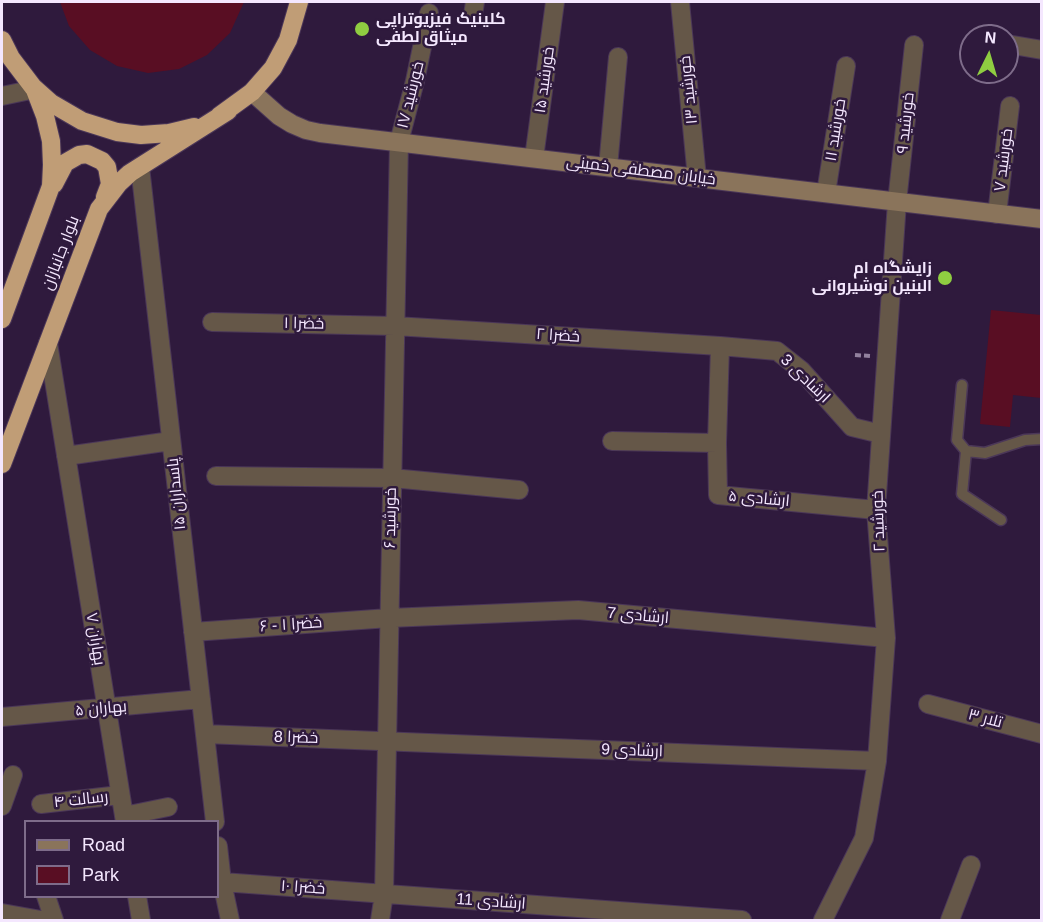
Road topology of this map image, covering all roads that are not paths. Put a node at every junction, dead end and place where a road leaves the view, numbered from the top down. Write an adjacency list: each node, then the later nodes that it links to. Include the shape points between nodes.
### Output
1 (299, 2): 12 (highway, via 294,26 281,54)
2 (555, 2): 17 (street, خورشید ۱۵)
3 (680, 2): 20 (street, خورشید ۱۳)
4 (429, 13): 16 (street, خورشید ۱۷)
5 (2, 40): 11 (highway, via 17,68)
6 (914, 45): 23 (street, خورشید ۹)
7 (1019, 46): 8 (street)
8 (1041, 50)
9 (618, 57): 19 (street)
10 (846, 66): 21 (street, خورشید ۱۱)
11 (35, 89): 13 (street); 15 (highway, via 82,121 129,134 184,130); 22 (highway, بلوار جانبازان, via 51,141)
12 (252, 92): 15 (highway); 16 (main road, خیابان مصطفی خمینی, via 279,116 306,130)
13 (2, 96)
14 (1010, 106): 24 (street, خورشید ۷)
15 (228, 111): 18 (highway, بلوار جانبازان)
16 (399, 142): 17 (main road, خیابان مصطفی خمینی); 29 (street, خورشید ۶)
17 (534, 158): 19 (main road, خیابان مصطفی خمینی)
18 (140, 167): 25 (highway, بلوار جانبازان, via 119,183); 35 (street, پاسداران ۱۵)
19 (608, 167): 20 (main road, خیابان مصطفی خمینی)
20 (697, 178): 21 (main road, خیابان مصطفی خمینی)
21 (826, 193): 23 (main road, خیابان مصطفی خمینی)
22 (49, 194): 25 (highway, via 71,158 79,154 95,156 107,167 110,184); 27 (highway, بلوار جانبازان)
23 (897, 202): 24 (main road, خیابان مصطفی خمینی); 33 (street, خورشید ۲)
24 (997, 214): 26 (main road, خیابان مصطفی خمینی)
25 (95, 218): 30 (highway, بلوار جانبازان)
26 (1041, 219)
27 (2, 319)
28 (212, 322): 29 (street, خضرا ۱)
29 (395, 326): 31 (street, خضرا ۲); 42 (street, خورشید ۶)
30 (48, 343): 39 (street, بهاران ۷); 40 (highway, بلوار جانبازان)
31 (720, 346): 33 (street, ارشادی 3, via 777,351 801,370 852,427); 37 (street, ارشادی ۵)
32 (962, 385): 38 (lane, via 957,440)
33 (881, 434): 44 (street, خورشید ۲)
34 (1041, 439): 38 (lane, via 985,453)
35 (171, 441): 39 (street); 47 (street, پاسداران ۱۵)
36 (612, 441): 37 (street)
37 (717, 443): 44 (street, ارشادی ۵, via 718,495)
38 (966, 451): 45 (lane, via 962,494)
39 (66, 456): 51 (street, بهاران ۷)
40 (2, 464)
41 (216, 476): 42 (street)
42 (392, 478): 43 (street); 46 (street, خورشید ۶)
43 (519, 490)
44 (876, 510): 48 (street, خورشید ۲)
45 (1001, 520)
46 (389, 618): 47 (street, خضرا ۱ - ۶); 48 (street, ارشادی 7, via 578,610); 55 (street, خورشید ۶)
47 (193, 632): 49 (street, پاسداران ۱۵)
48 (886, 638): 56 (street, خورشید ۲)
49 (201, 699): 51 (street, بهاران ۵); 53 (street, پاسداران ۱۵)
50 (928, 704): 54 (street, تلار ۳)
51 (106, 709): 52 (street, بهاران ۵); 58 (street, بهاران ۷)
52 (2, 717)
53 (205, 734): 55 (street, خضرا 8); 63 (street, پاسداران ۱۵)
54 (1041, 734)
55 (387, 741): 56 (street, ارشادی 9); 67 (street, خورشید ۶)
56 (877, 761): 77 (street, خورشید ۲, via 864,838)
57 (13, 775): 60 (street)
58 (120, 795): 59 (street, رسالت ۴); 62 (street, بهاران ۷)
59 (41, 804)
60 (2, 806)
61 (168, 807): 62 (street)
62 (124, 819)
63 (215, 820)
64 (219, 855): 66 (street)
65 (971, 865): 78 (street)
66 (222, 882): 67 (street, خضرا ۱۰); 74 (street)
67 (384, 894): 75 (street, خورشید ۶); 76 (street, ارشادی 11)
68 (46, 898): 72 (street)
69 (137, 898): 73 (street)
70 (2, 917): 71 (street)
71 (40, 921)
72 (54, 921)
73 (141, 921)
74 (230, 921)
75 (380, 921)
76 (742, 921)
77 (823, 921)
78 (950, 921)

